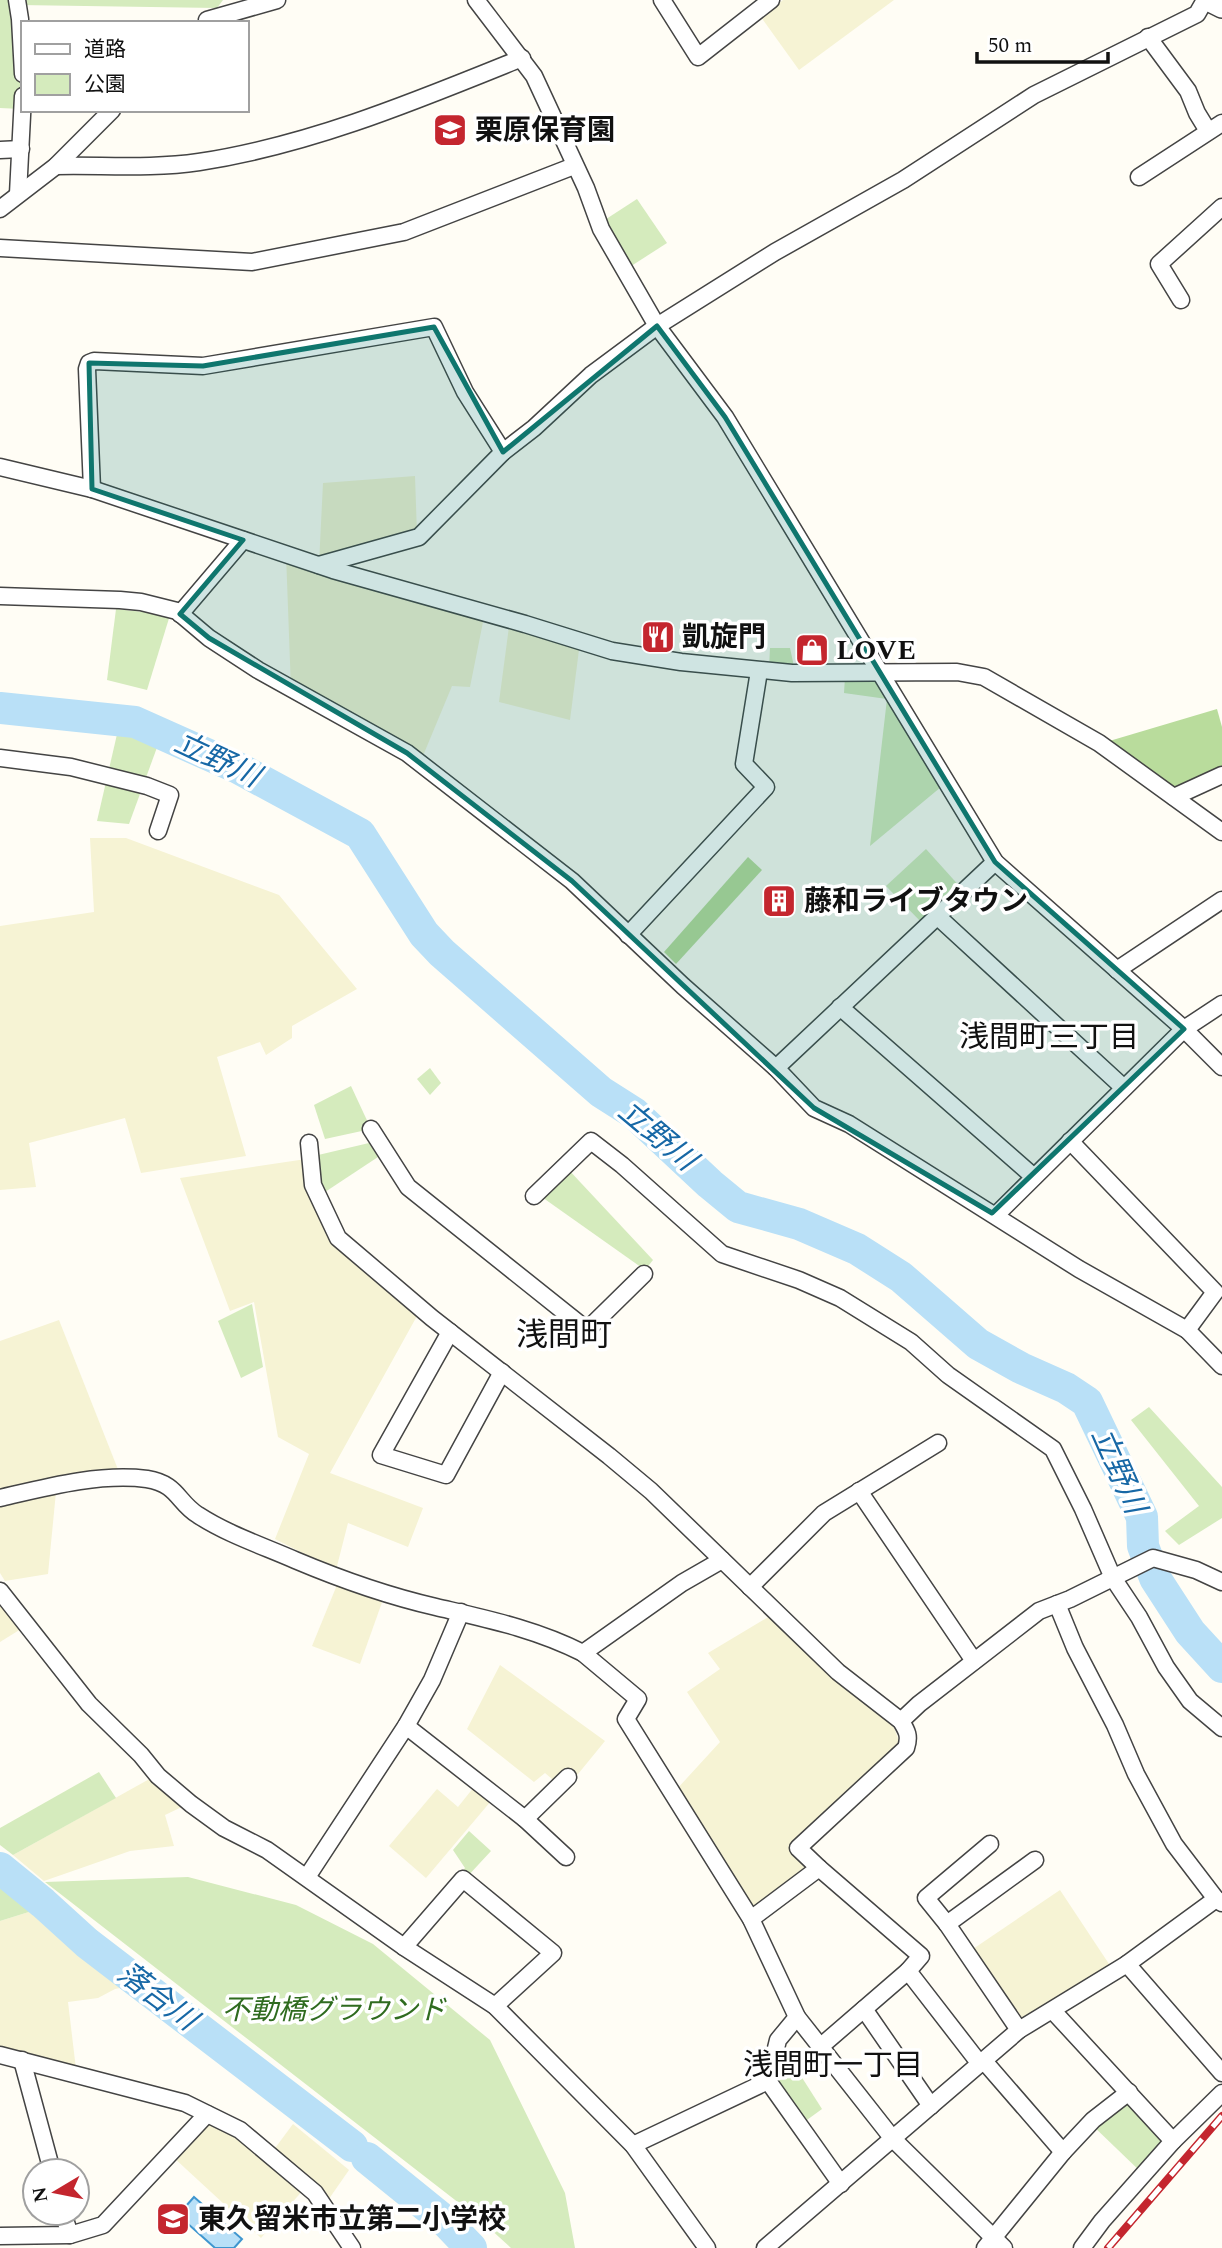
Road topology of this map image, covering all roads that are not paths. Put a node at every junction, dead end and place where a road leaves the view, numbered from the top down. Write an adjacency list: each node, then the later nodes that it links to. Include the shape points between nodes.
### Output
1 (17, 0): 10 (street)
2 (223, 0): 9 (street)
3 (277, 0): 9 (street)
4 (477, 0): 12 (street)
5 (662, 0): 6 (street, via 698,57)
6 (771, 0)
7 (1207, 0): 8 (street); 11 (street, via 1197,14)
8 (1222, 7)
9 (206, 21)
10 (21, 37)
11 (1148, 37): 15 (street, via 1188,91 1197,113); 26 (street, via 1034,95 903,180)
12 (522, 58): 18 (street, via 396,109 281,144 199,162); 19 (street)
13 (22, 112): 16 (street)
14 (110, 112): 18 (street)
15 (1215, 127): 20 (street)
16 (21, 149): 17 (street); 21 (street)
17 (0, 150)
18 (56, 166): 21 (street)
19 (574, 166): 24 (street, via 404,232 252,262); 26 (street, via 604,234)
20 (1139, 177)
21 (18, 194): 23 (street)
22 (1222, 207): 25 (street, via 1159,264)
23 (0, 209)
24 (0, 248)
25 (1181, 300)
26 (657, 326): 27 (street, via 591,375); 35 (street, via 725,417)
27 (503, 452): 29 (street, via 465,392 434,327 203,366 89,363); 31 (street, via 419,537)
28 (0, 467): 29 (street)
29 (92, 489): 30 (street)
30 (243, 540): 31 (street); 33 (street)
31 (318, 565): 34 (street, via 612,651)
32 (0, 596): 33 (street, via 120,600)
33 (180, 614): 44 (street, via 258,670 407,753 572,881)
34 (759, 671): 35 (street); 44 (street, via 744,764 766,787)
35 (881, 672): 38 (street, via 957,672 984,677 1099,743); 41 (street)
36 (0, 758): 39 (street, via 71,767 170,795)
37 (1222, 775): 38 (street)
38 (1174, 797): 40 (street)
39 (158, 831)
40 (1222, 832)
41 (995, 862): 43 (street); 45 (street)
42 (1222, 900): 45 (street)
43 (937, 916): 47 (street); 51 (street)
44 (628, 935): 50 (street)
45 (1117, 970): 48 (street)
46 (1222, 1004): 48 (street)
47 (840, 1007): 50 (street); 55 (street)
48 (1184, 1029): 49 (street); 51 (street)
49 (1222, 1067)
50 (776, 1068): 57 (street, via 814,1108 849,1124)
51 (1124, 1088): 53 (street)
52 (371, 1129): 58 (street, via 408,1187 587,1330)
53 (1070, 1141): 55 (street); 59 (street, via 1216,1292)
54 (309, 1143): 60 (street, via 313,1185 338,1238)
55 (1034, 1177): 57 (street)
56 (534, 1196): 67 (street, via 592,1140 722,1254 840,1298 911,1342 948,1375 1053,1449)
57 (996, 1215): 59 (street)
58 (644, 1274)
59 (1186, 1330): 61 (street)
60 (450, 1332): 62 (street); 62 (street, via 381,1455 446,1475)
61 (1222, 1366)
62 (502, 1372): 66 (street, via 630,1474)
63 (938, 1443): 64 (street)
64 (859, 1491): 69 (street, via 824,1513); 74 (street)
65 (0, 1498): 72 (street, via 50,1486 148,1479 173,1488 196,1514 230,1532 333,1576)
66 (722, 1560): 69 (street); 73 (street)
67 (1120, 1573): 68 (street, via 1153,1558); 71 (street); 77 (street, via 1166,1667 1190,1701)
68 (1222, 1582)
69 (750, 1587): 75 (street, via 838,1672)
70 (0, 1591): 84 (street, via 89,1704 158,1776 224,1828)
71 (1057, 1604): 74 (street, via 1039,1611); 85 (street, via 1168,1833)
72 (461, 1612): 73 (street, via 536,1632); 76 (street)
73 (583, 1653): 86 (street, via 638,1699 626,1719)
74 (974, 1661): 75 (street)
75 (901, 1721): 83 (street, via 909,1740 906,1748 798,1848)
76 (406, 1726): 79 (street); 84 (street)
77 (1222, 1728)
78 (568, 1777): 79 (street)
79 (525, 1819): 81 (street)
80 (990, 1844): 87 (street, via 926,1898)
81 (566, 1857)
82 (1035, 1860): 87 (street)
83 (819, 1868): 86 (street); 90 (street, via 921,1956)
84 (307, 1877): 88 (street)
85 (1219, 1901): 89 (street)
86 (751, 1919): 94 (street)
87 (947, 1924): 95 (street)
88 (404, 1947): 91 (street); 91 (street, via 463,1879 553,1953)
89 (1127, 1964): 93 (street); 100 (street)
90 (908, 1971): 92 (street); 99 (street)
91 (495, 2006): 108 (street)
92 (864, 2009): 96 (street); 104 (street)
93 (1053, 2011): 95 (street); 102 (street)
94 (797, 2017): 96 (street); 101 (street, via 778,2040)
95 (1019, 2030): 99 (street)
96 (820, 2046): 106 (street)
97 (0, 2054): 98 (street)
98 (22, 2060): 105 (street, via 185,2103); 110 (street)
99 (982, 2062): 104 (street); 109 (street)
100 (1222, 2073)
101 (768, 2081): 108 (street); 111 (street)
102 (1129, 2092): 107 (street); 109 (street, via 1095,2118)
103 (1222, 2093): 107 (street)
104 (931, 2106): 106 (street)
105 (207, 2114): 113 (street, via 103,2225); 116 (street, via 240,2130 315,2193)
106 (893, 2139): 111 (street); 115 (street)
107 (1173, 2141): 119 (street)
108 (633, 2144): 117 (street)
109 (1063, 2152): 115 (street)
110 (48, 2157)
111 (841, 2184): 118 (street)
112 (67, 2227): 113 (street)
113 (69, 2235): 114 (street)
114 (0, 2236)
115 (994, 2245)
116 (352, 2248)
117 (707, 2248)
118 (765, 2248)
119 (1082, 2248)

